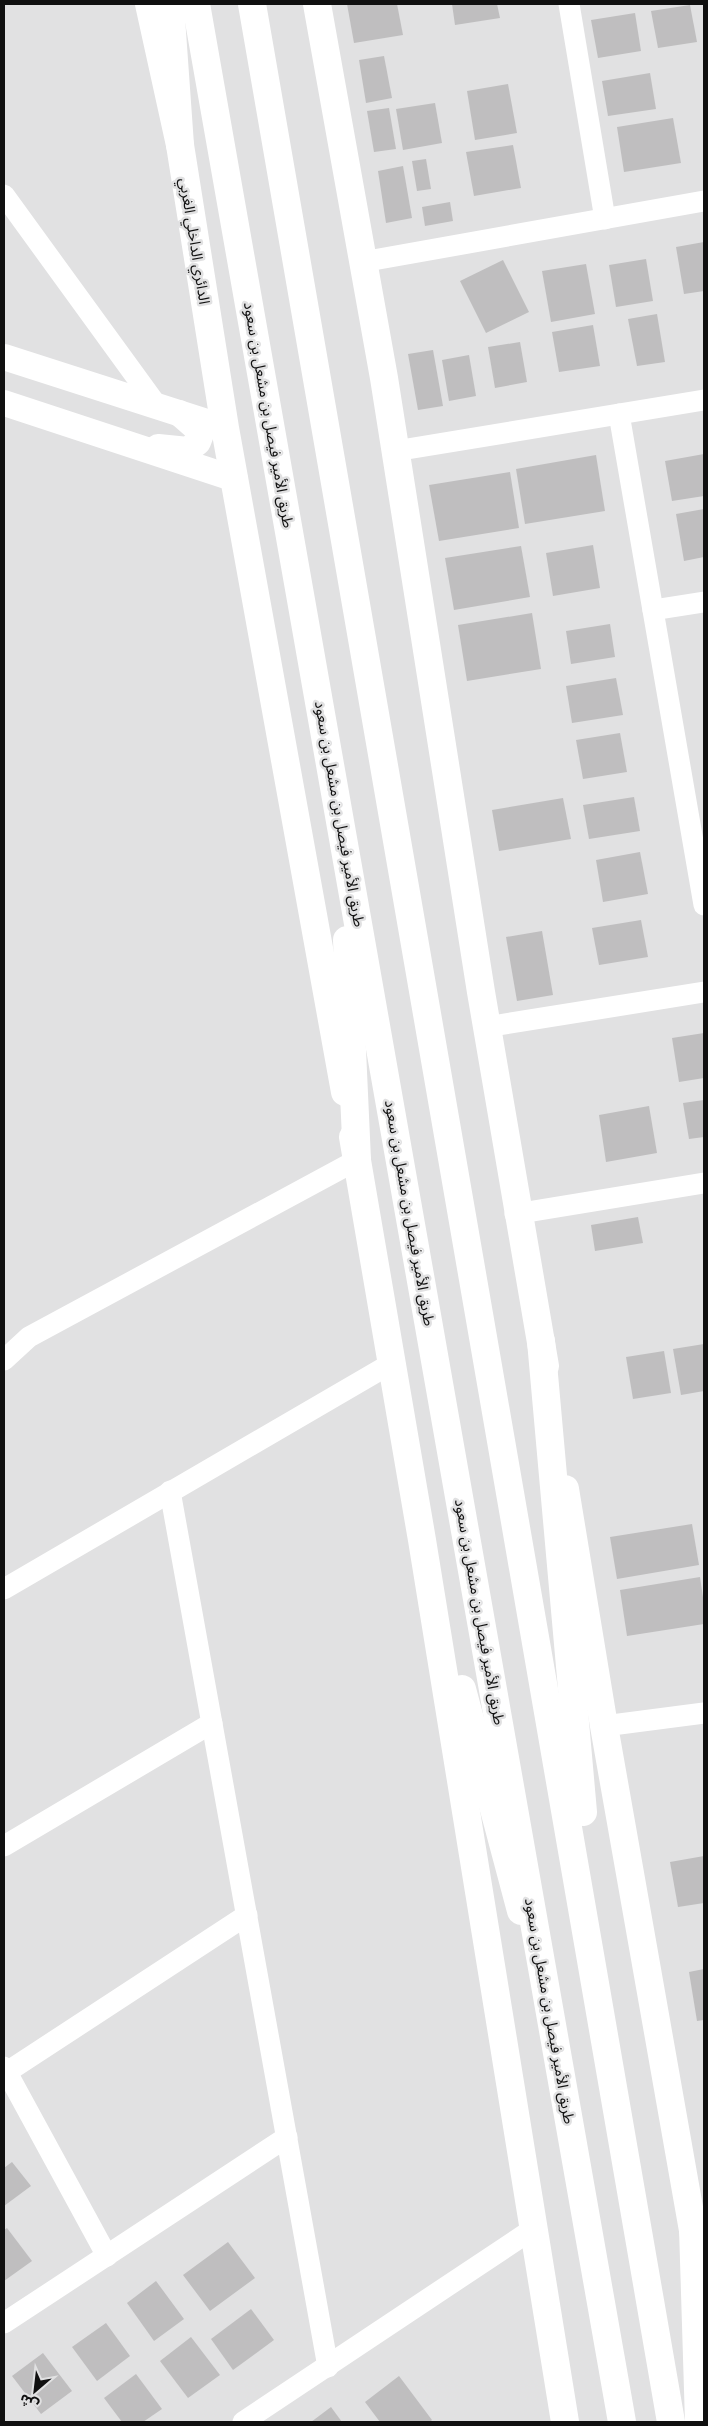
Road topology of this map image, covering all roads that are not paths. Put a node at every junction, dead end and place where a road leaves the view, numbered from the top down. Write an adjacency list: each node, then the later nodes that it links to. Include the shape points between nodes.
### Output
1 (149, 4): 7 (main road, الدائري الداخلي الغربي)
2 (170, 4): 7 (main road)
3 (196, 4): 23 (main road, طريق الأمير فيصل بن مشعل بن سعود)
4 (252, 4): 41 (main road)
5 (317, 4): 11 (main road)
6 (569, 4): 10 (street)
7 (180, 145): 17 (main road, الدائري الداخلي الغربي)
8 (4, 196): 15 (street)
9 (704, 201): 10 (street)
10 (605, 219): 11 (street)
11 (362, 262): 19 (main road)
12 (4, 357): 15 (street)
13 (704, 400): 16 (street)
14 (4, 403): 18 (street)
15 (169, 410): 17 (street); 18 (street, via 196,427 201,434 198,442 188,450)
16 (618, 414): 19 (street); 22 (street)
17 (226, 428): 20 (main road, الدائري الداخلي الغربي)
18 (135, 446): 20 (street)
19 (395, 451): 26 (main road)
20 (235, 479): 27 (main road, الدائري الداخلي الغربي)
21 (704, 602): 22 (street)
22 (653, 610): 24 (street)
23 (342, 829): 27 (main road); 42 (main road, طريق الأمير فيصل بن مشعل بن سعود)
24 (704, 905)
25 (704, 992): 26 (street)
26 (486, 1027): 29 (main road)
27 (357, 1160): 31 (street, via 30,1337); 32 (main road)
28 (704, 1182): 29 (street)
29 (517, 1213): 30 (main road)
30 (541, 1341): 38 (main road); 41 (main road)
31 (4, 1360)
32 (392, 1363): 33 (street); 34 (main road)
33 (170, 1491): 35 (street); 37 (street)
34 (422, 1540): 42 (main road); 45 (main road)
35 (4, 1589)
36 (704, 1713): 38 (street)
37 (212, 1724): 39 (street); 40 (street)
38 (604, 1726): 46 (main road)
39 (4, 1846)
40 (247, 1915): 43 (street); 44 (street)
41 (599, 1998): 54 (main road)
42 (554, 2031): 53 (main road, طريق الأمير فيصل بن مشعل بن سعود)
43 (5, 2070): 47 (street)
44 (287, 2138): 47 (street); 50 (street)
45 (534, 2228): 50 (street); 52 (main road)
46 (698, 2228): 48 (main road); 55 (main road)
47 (107, 2256): 49 (street)
48 (704, 2296)
49 (4, 2323)
50 (328, 2367): 51 (street)
51 (243, 2422)
52 (564, 2422)
53 (622, 2422)
54 (671, 2422)
55 (699, 2422)

